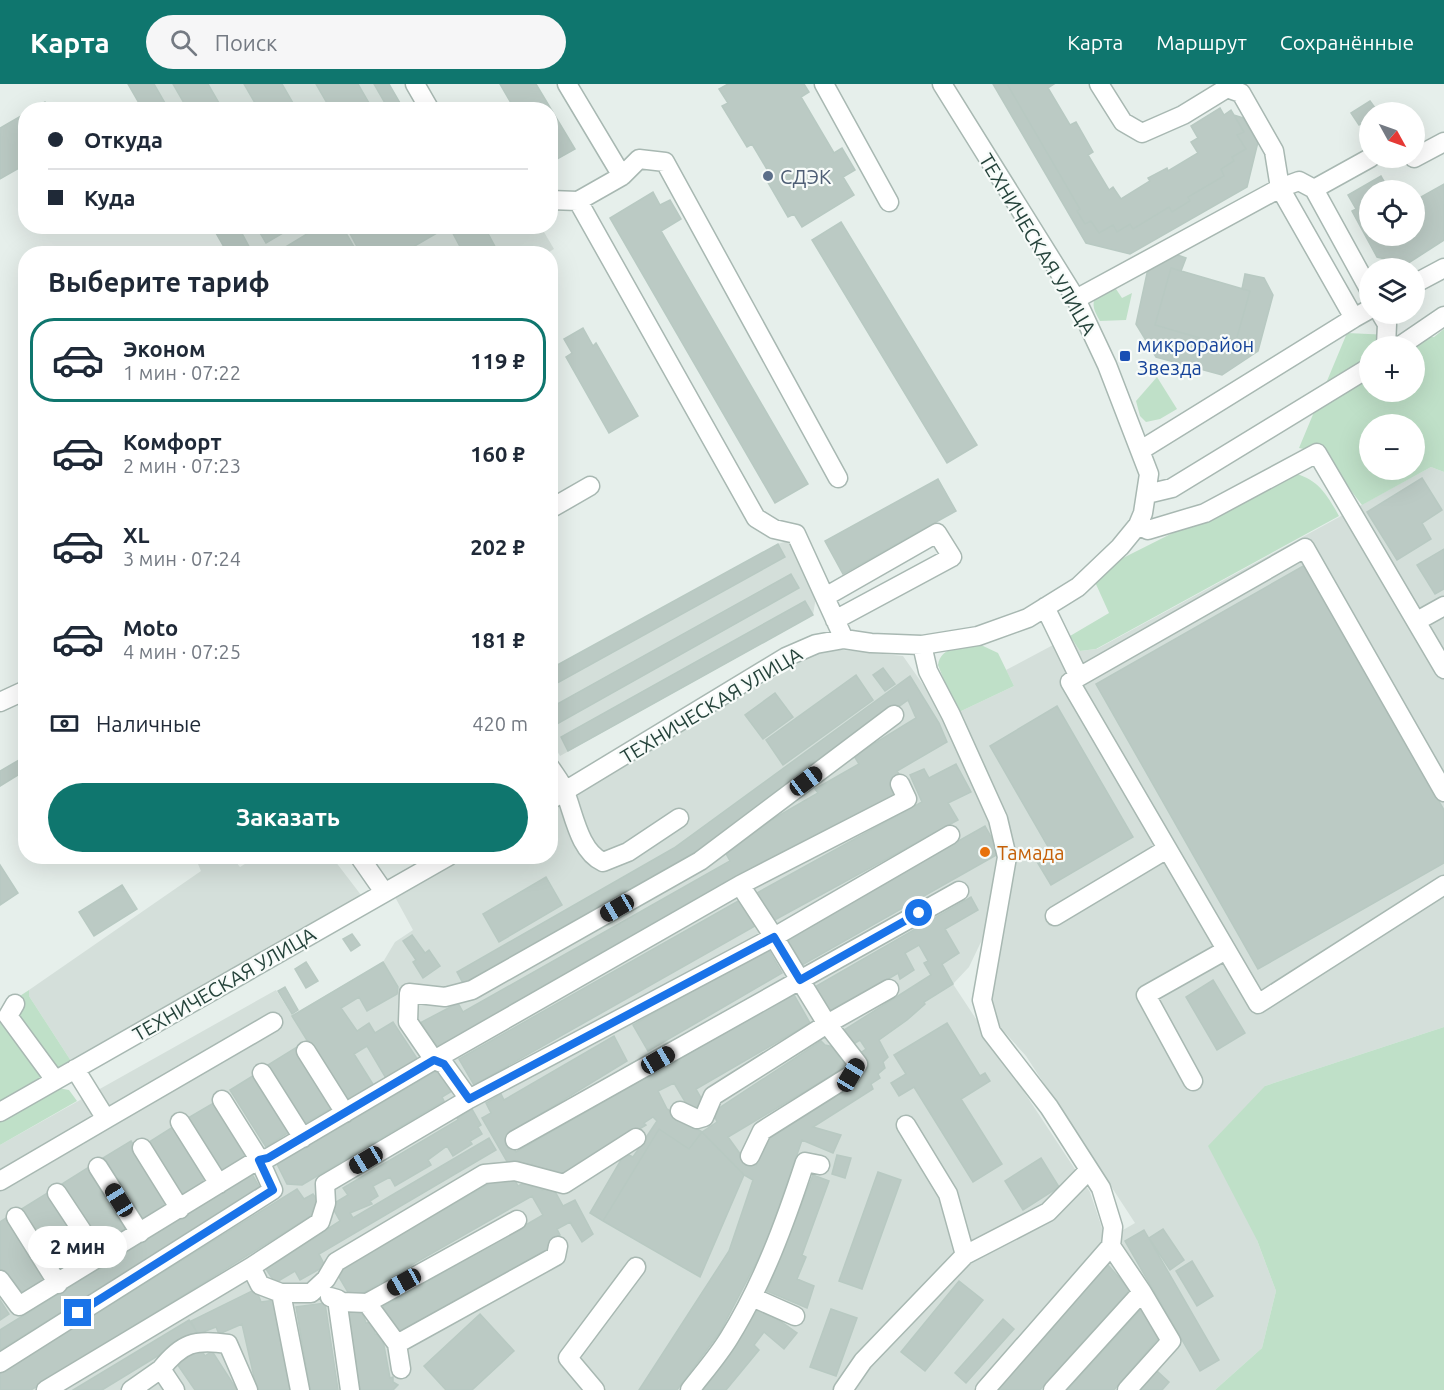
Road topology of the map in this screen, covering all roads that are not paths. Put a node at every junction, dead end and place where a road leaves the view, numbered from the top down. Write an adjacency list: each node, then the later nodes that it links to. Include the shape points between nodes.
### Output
1 (415, 84): 6 (street)
2 (567, 84): 10 (street)
3 (824, 84): 15 (street)
4 (942, 84): 19 (street, ТЕХНИЧЕСКАЯ УЛИЦА)
5 (1099, 84): 11 (street, via 1124,122 1142,133 1183,115 1227,88 1241,93 1274,151)
6 (425, 102)
7 (1444, 142): 8 (street)
8 (1425, 152)
9 (1359, 165): 12 (street)
10 (622, 176): 14 (street); 26 (street, via 639,159 665,162)
11 (1280, 188): 12 (street, via 1299,181); 19 (street); 22 (street)
12 (1314, 189): 17 (street)
13 (558, 200): 14 (street)
14 (578, 201): 31 (street, via 756,518 774,529 796,534)
15 (889, 202)
16 (1444, 268): 18 (street)
17 (1359, 271)
18 (1425, 278)
19 (1076, 299): 25 (street, ТЕХНИЧЕСКАЯ УЛИЦА)
20 (1359, 315): 22 (street)
21 (1444, 316): 23 (street)
22 (1354, 318): 25 (street)
23 (1415, 336)
24 (1359, 374): 28 (street, via 1172,488)
25 (1141, 450): 28 (street, ТЕХНИЧЕСКАЯ УЛИЦА, via 1149,474)
26 (838, 478)
27 (590, 486): 29 (street)
28 (1147, 494): 30 (street, ТЕХНИЧЕСКАЯ УЛИЦА)
29 (558, 504)
30 (1138, 525): 33 (street, ТЕХНИЧЕСКАЯ УЛИЦА, via 1078,587); 35 (street, via 1148,530 1205,513 1317,453)
31 (825, 597): 34 (street); 34 (street, via 937,533 952,557)
32 (1444, 606): 35 (street)
33 (1045, 608): 37 (street, ТЕХНИЧЕСКАЯ УЛИЦА, via 978,636); 39 (street)
34 (835, 620): 36 (street)
35 (1417, 621): 38 (street)
36 (844, 639): 37 (street, ТЕХНИЧЕСКАЯ УЛИЦА); 45 (street, ТЕХНИЧЕСКАЯ УЛИЦА, via 816,644 786,657)
37 (921, 645): 85 (street, via 928,671 998,819 1007,857 982,1000 991,1032 1016,1060)
38 (1444, 669)
39 (1080, 677): 44 (street, via 1305,548); 48 (street, via 1070,682)
40 (18, 694): 41 (street)
41 (0, 703)
42 (894, 715): 64 (street, via 700,861 472,990 446,997 409,993 408,1022)
43 (900, 784): 51 (street, via 907,799)
44 (1444, 792)
45 (558, 796): 46 (street, via 593,858 603,862 627,852)
46 (679, 818)
47 (950, 835): 56 (street)
48 (1167, 849): 55 (street); 57 (street)
49 (365, 864): 54 (street)
50 (435, 864): 54 (street, ТЕХНИЧЕСКАЯ УЛИЦА)
51 (740, 885): 56 (street); 64 (street)
52 (1444, 885): 57 (street, via 1258,1004)
53 (959, 891): 58 (street)
54 (384, 892): 65 (street, ТЕХНИЧЕСКАЯ УЛИЦА)
55 (1055, 916)
56 (774, 937): 58 (street); 69 (street)
57 (1226, 950): 68 (street, via 1146,995)
58 (800, 980): 62 (street); 79 (street)
59 (889, 989): 62 (street)
60 (15, 1004): 67 (street, via 8,1016)
61 (273, 1022): 74 (street)
62 (827, 1024): 71 (street, via 712,1096 704,1117 697,1119); 81 (street, via 858,1064 851,1075 762,1131)
63 (306, 1051): 73 (street)
64 (434, 1060): 69 (street, via 444,1064); 73 (street)
65 (75, 1069): 67 (street, ТЕХНИЧЕСКАЯ УЛИЦА); 74 (street)
66 (262, 1073): 77 (street)
67 (55, 1080): 72 (street, ТЕХНИЧЕСКАЯ УЛИЦА)
68 (1192, 1081)
69 (469, 1099): 98 (street, via 325,1184 326,1203 320,1222)
70 (222, 1100): 82 (street)
71 (680, 1111)
72 (0, 1112)
73 (345, 1113): 77 (street)
74 (106, 1119): 86 (street)
75 (180, 1122): 87 (street)
76 (906, 1125): 95 (street, via 948,1194)
77 (303, 1138): 82 (street)
78 (636, 1138): 103 (street, via 564,1185 515,1171 484,1174 336,1262)
79 (515, 1140)
80 (141, 1148): 89 (street)
81 (750, 1156)
82 (259, 1160): 87 (street); 109 (street, via 273,1190)
83 (820, 1165): 104 (street, via 805,1162 783,1228)
84 (98, 1167): 92 (street)
85 (1089, 1170): 94 (street, via 1101,1188 1113,1227); 95 (street, via 1048,1212)
86 (0, 1180)
87 (219, 1184): 89 (street)
88 (57, 1193): 96 (street)
89 (180, 1209): 92 (street)
90 (16, 1217): 100 (street)
91 (517, 1220): 106 (street)
92 (140, 1233): 96 (street)
93 (558, 1246): 108 (street, via 556,1256)
94 (1111, 1246): 101 (street); 121 (street)
95 (965, 1255): 120 (street, via 863,1361)
96 (100, 1258): 100 (street)
97 (636, 1267): 118 (street, via 568,1358)
98 (251, 1268): 102 (street, via 260,1285); 112 (street)
99 (0, 1280): 100 (street, via 19,1306)
100 (58, 1284)
101 (1142, 1292): 122 (street); 123 (street, via 1171,1341)
102 (280, 1293): 103 (street); 116 (street)
103 (311, 1293): 105 (street)
104 (752, 1297): 107 (street); 119 (street, via 728,1340)
105 (337, 1299): 106 (street); 117 (street)
106 (367, 1303): 108 (street)
107 (795, 1316)
108 (397, 1344): 111 (street)
109 (0, 1363)
110 (160, 1369): 113 (street); 114 (street); 115 (street, via 175,1352 200,1340 228,1344)
111 (401, 1369)
112 (46, 1390)
113 (131, 1390)
114 (175, 1390)
115 (248, 1390)
116 (300, 1390)
117 (350, 1390)
118 (595, 1390)
119 (690, 1390)
120 (843, 1390)
121 (985, 1390)
122 (1053, 1390)
123 (1127, 1390)

